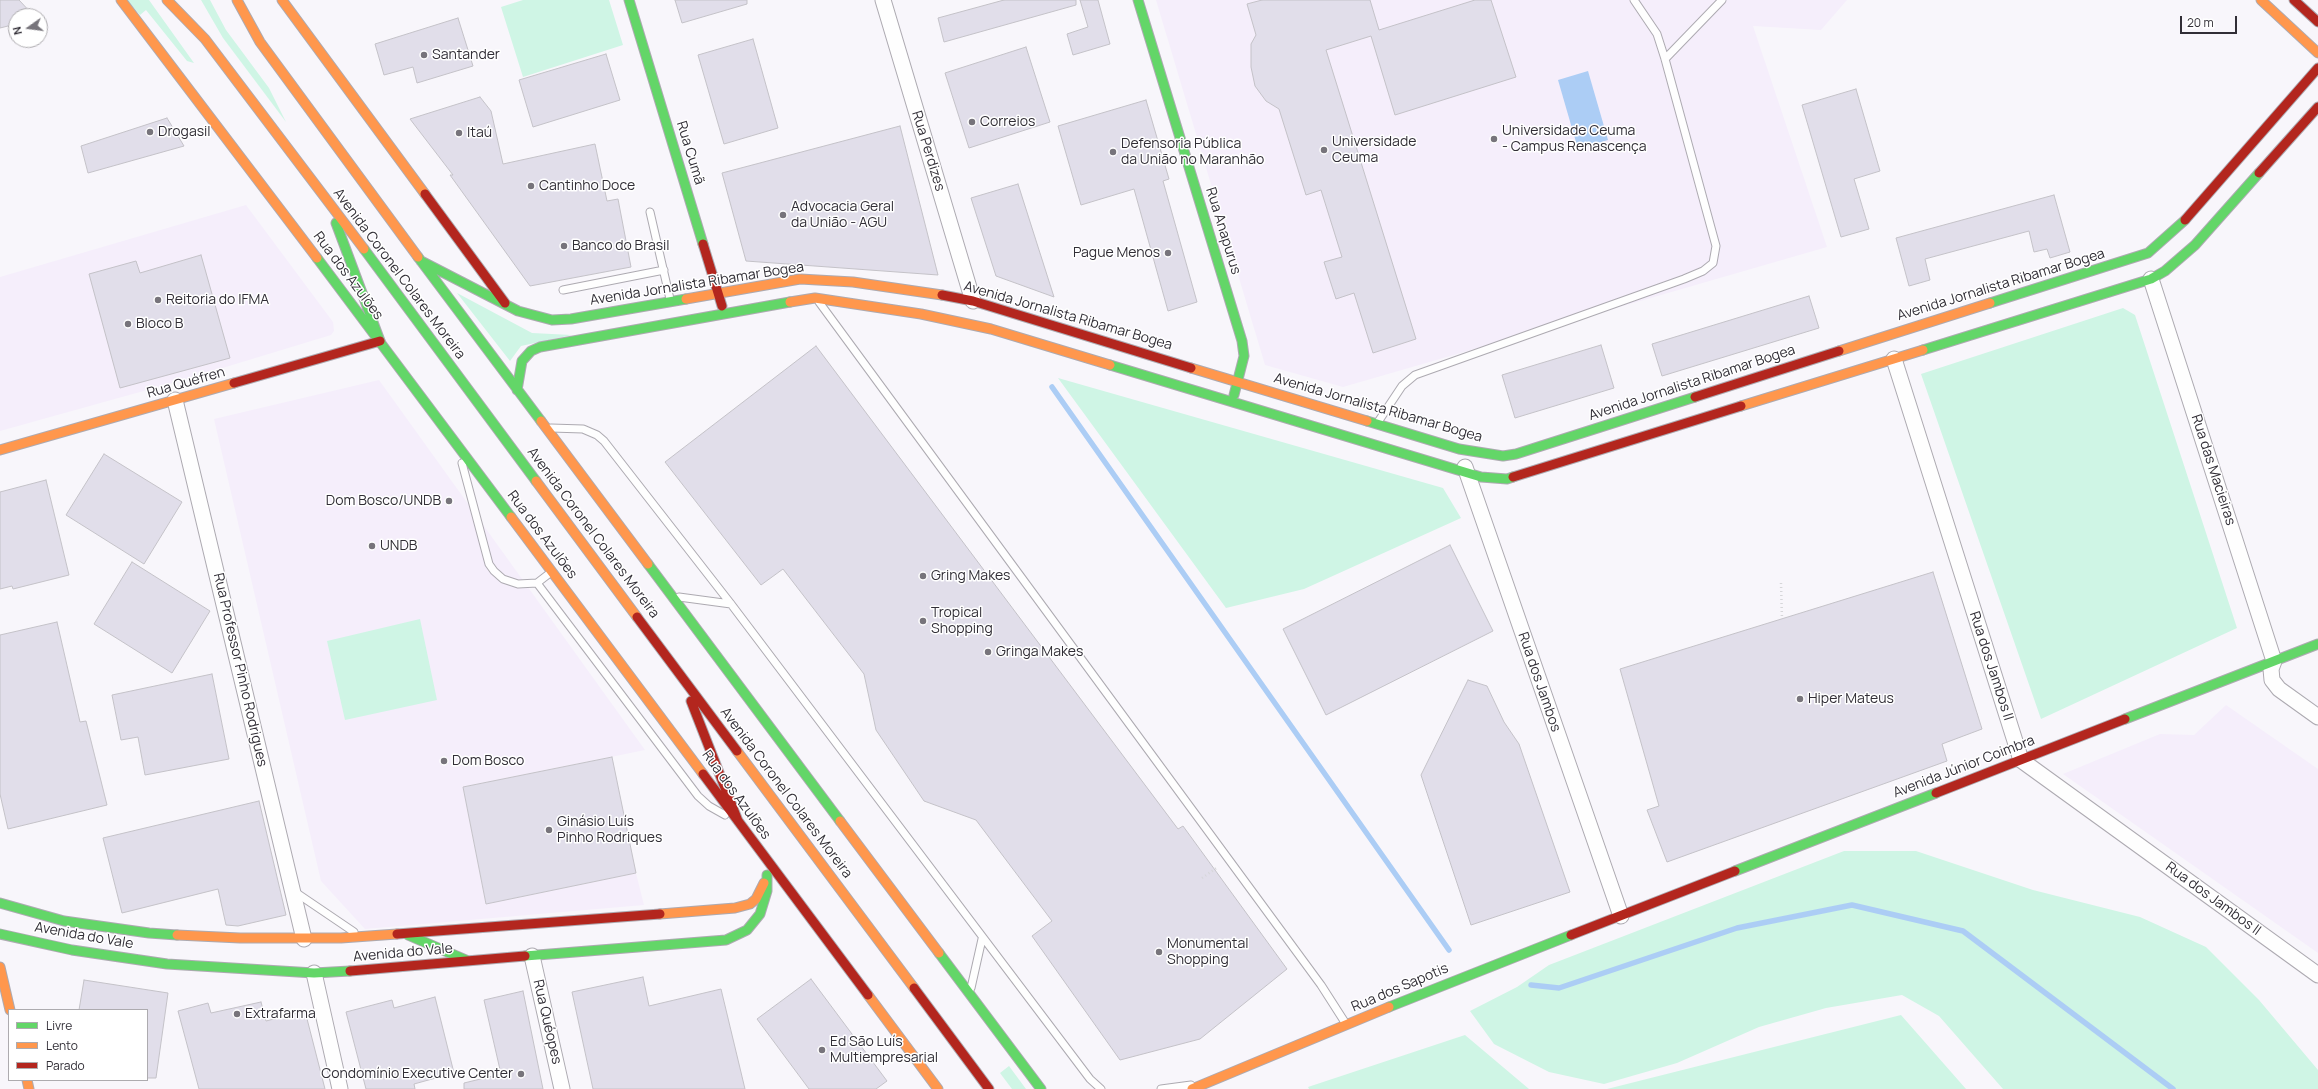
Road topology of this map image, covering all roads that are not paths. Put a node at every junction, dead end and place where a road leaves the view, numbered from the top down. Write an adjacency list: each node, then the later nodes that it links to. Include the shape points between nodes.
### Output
1 (121, 0): 32 (main road, Rua dos Azulões)
2 (167, 0): 15 (main road, Avenida Coronel Colares Moreira)
3 (177, 0): 15 (main road)
4 (237, 0): 22 (main road, Avenida Coronel Colares Moreira, via 260,42)
5 (282, 0): 30 (main road)
6 (629, 0): 26 (main road, Rua Cumã)
7 (883, 0): 28 (street, Rua Perdizes)
8 (1138, 0): 34 (main road, Rua Anapurus, via 1242,341 1244,356)
9 (1634, 0): 17 (lane, via 1657,34)
10 (1722, 0): 17 (lane)
11 (2261, 0): 16 (main road)
12 (2294, 0): 14 (main road)
13 (186, 6): 15 (main road)
14 (2318, 22)
15 (205, 39): 20 (main road, Avenida Coronel Colares Moreira)
16 (2316, 51)
17 (1665, 59): 38 (lane, via 1716,246 1713,263 1703,271 1684,279 1414,375 1402,386)
18 (2318, 68): 41 (main road, Avenida Jornalista Ribamar Bogea, via 2180,225 2156,247 2141,256 1516,454 1487,454)
19 (2318, 107): 24 (main road, via 2195,245 2165,271)
20 (327, 200): 32 (main road); 50 (main road, Avenida Coronel Colares Moreira)
21 (650, 212): 23 (lane)
22 (421, 261): 30 (main road, Avenida Jornalista Ribamar Bogea); 35 (main road, Avenida Coronel Colares Moreira)
23 (664, 270): 25 (lane); 29 (lane)
24 (2151, 279): 33 (main road); 49 (street, Rua das Macieiras)
25 (563, 290)
26 (718, 293): 28 (main road, Avenida Jornalista Ribamar Bogea, via 816,278); 29 (main road, Avenida Jornalista Ribamar Bogea); 31 (main road, Rua Cumã)
27 (815, 298): 31 (main road); 37 (main road, via 921,314 991,329); 75 (lane, via 1316,979)
28 (972, 301): 34 (main road, Avenida Jornalista Ribamar Bogea)
29 (671, 302): 30 (main road, Avenida Jornalista Ribamar Bogea, via 556,320 528,315)
30 (508, 306)
31 (724, 314): 35 (main road, via 540,347 522,360)
32 (380, 342): 36 (main road, Rua Quéfren); 40 (main road, Rua dos Azulões)
33 (1894, 360): 43 (main road, via 1507,479); 52 (street, Rua dos Jambos II)
34 (1237, 381): 37 (main road, Rua Anapurus); 38 (main road, Avenida Jornalista Ribamar Bogea)
35 (517, 390): 39 (main road, Avenida Coronel Colares Moreira)
36 (175, 400): 42 (main road, Rua Quéfren); 56 (street, Rua Professor Pinho Rodrigues)
37 (1232, 402): 43 (main road)
38 (1377, 423): 41 (main road, Avenida Jornalista Ribamar Bogea)
39 (546, 428): 46 (main road, Avenida Coronel Colares Moreira); 47 (lane, via 583,429 604,441)
40 (457, 444): 44 (main road, Rua dos Azulões); 45 (lane, via 489,564 504,579 518,584)
41 (1459, 449): 43 (street, Rua dos Jambos)
42 (0, 450)
43 (1466, 472): 58 (street, Rua dos Jambos)
44 (552, 571): 45 (lane); 53 (main road, Rua dos Azulões)
45 (537, 583): 53 (lane, via 698,796 709,806)
46 (672, 596): 47 (lane); 73 (main road, Avenida Coronel Colares Moreira)
47 (731, 604): 63 (lane)
48 (2318, 644): 49 (main road, Avenida Júnior Coimbra)
49 (2274, 661): 51 (street, via 2271,675 2275,685); 52 (main road, Avenida Júnior Coimbra)
50 (681, 675): 53 (main road); 81 (main road, Avenida Coronel Colares Moreira)
51 (2318, 716)
52 (2021, 760): 58 (main road, Avenida Júnior Coimbra); 72 (street, Rua dos Jambos II)
53 (738, 821): 54 (main road, Rua dos Azulões)
54 (765, 859): 55 (main road, Avenida do Vale); 80 (main road, Rua dos Azulões)
55 (767, 875): 60 (main road, Avenida do Vale, via 756,899 750,904 736,908); 66 (main road, Avenida do Vale, via 767,891 760,914 747,930 726,940)
56 (293, 891): 61 (lane); 64 (street, Rua Professor Pinho Rodrigues)
57 (0, 903): 62 (main road, Avenida do Vale, via 64,921 149,933)
58 (1621, 916): 75 (main road, Rua dos Sapotis, via 1442,985)
59 (0, 934): 69 (main road, Avenida do Vale, via 72,950)
60 (404, 934): 61 (main road, Avenida do Vale); 68 (main road)
61 (361, 937): 64 (main road, Avenida do Vale)
62 (240, 938): 64 (main road, Avenida do Vale); 65 (main road)
63 (982, 938): 73 (lane); 76 (lane)
64 (304, 939)
65 (218, 946)
66 (532, 956): 68 (main road, Avenida do Vale); 79 (street, Rua Quéopes)
67 (189, 957): 69 (main road)
68 (469, 961): 71 (main road, Avenida do Vale)
69 (167, 964): 71 (main road, Avenida do Vale)
70 (0, 967): 74 (main road)
71 (314, 973): 78 (street)
72 (2318, 975)
73 (970, 994): 82 (main road, Avenida Coronel Colares Moreira)
74 (10, 1009)
75 (1347, 1025): 77 (main road, Rua dos Sapotis)
76 (1090, 1079): 83 (lane); 84 (lane)
77 (1201, 1084): 85 (lane); 86 (main road, Rua dos Sapotis)
78 (340, 1089)
79 (562, 1089)
80 (938, 1089)
81 (989, 1089)
82 (1041, 1089)
83 (1090, 1089)
84 (1101, 1089)
85 (1161, 1089)
86 (1192, 1089)

